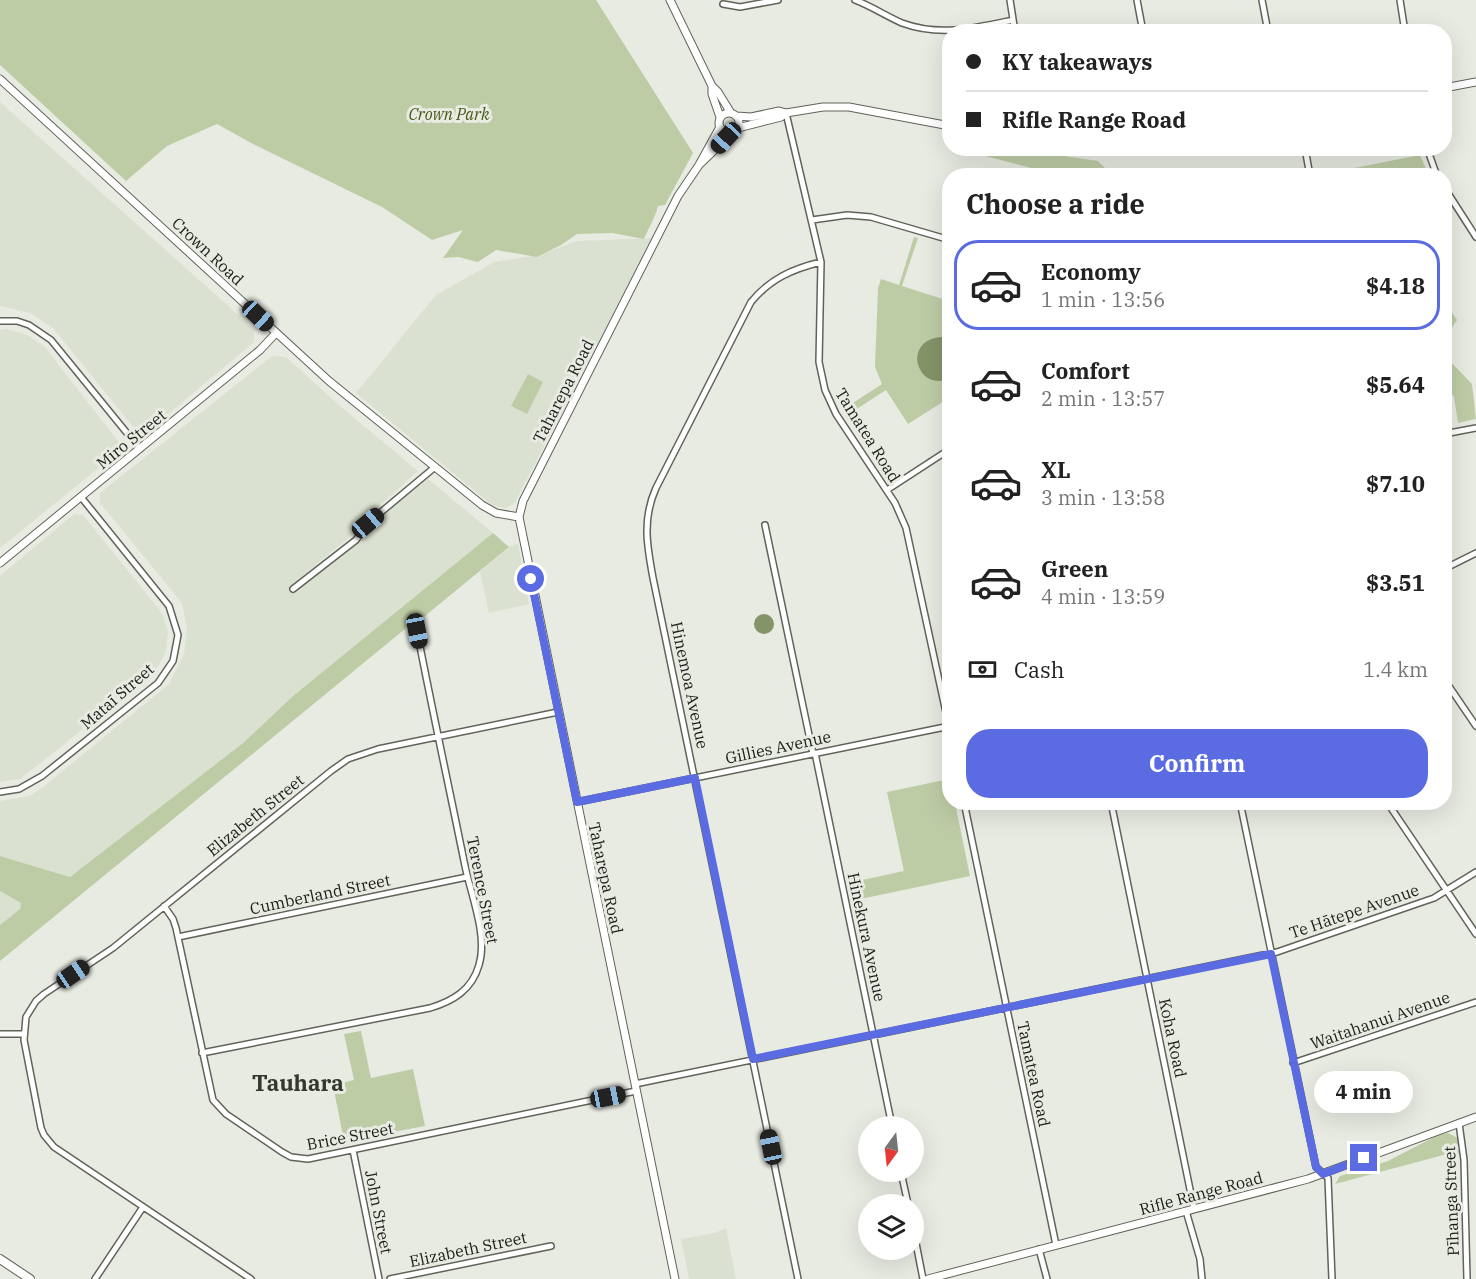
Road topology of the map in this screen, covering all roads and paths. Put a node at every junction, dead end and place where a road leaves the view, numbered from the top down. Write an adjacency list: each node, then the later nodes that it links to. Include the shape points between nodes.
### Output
1 (670, 0): 18 (street)
2 (778, 0): 8 (street, via 740,7)
3 (855, 0): 15 (street, via 900,22)
4 (1010, 0): 9 (street)
5 (1137, 0): 12 (street)
6 (1262, 0): 13 (street)
7 (1400, 0): 14 (street)
8 (723, 4)
9 (1013, 20): 10 (street); 11 (street)
10 (994, 24)
11 (1014, 24)
12 (1142, 24)
13 (1266, 24)
14 (1404, 24)
15 (942, 31)
16 (0, 79): 33 (street, Crown Road)
17 (1476, 82): 19 (street)
18 (712, 86): 21 (street); 22 (street)
19 (1452, 86)
20 (786, 113): 21 (street, Taharepa Road); 23 (street, Taharepa Road, via 823,106 849,107); 25 (street, Taharepa Road); 28 (street, Tamatea Road)
21 (734, 115): 22 (street, Taharepa Road); 25 (street, via 739,122)
22 (720, 117): 24 (street, Taharepa Road)
23 (942, 124)
24 (720, 127): 25 (street, via 726,133); 26 (street, Taharepa Road)
25 (735, 130): 26 (street, Taharepa Road)
26 (699, 165): 41 (street, Taharepa Road, via 678,196 523,501)
27 (1452, 200): 29 (street)
28 (812, 220): 30 (street, via 847,215 871,217); 31 (street, Tamatea Road)
29 (1476, 237)
30 (942, 238)
31 (820, 262): 39 (street, Tamatea Road, via 819,362 825,390 836,414); 55 (street, Hinemoa Avenue, via 781,275 751,302 647,511 648,549)
32 (0, 321): 36 (street, via 29,325 51,340)
33 (276, 333): 36 (street, Miro Street); 38 (street, Crown Road, via 328,381)
34 (1476, 428): 35 (street)
35 (1452, 432)
36 (140, 449): 40 (street, Miro Street)
37 (942, 454): 39 (street)
38 (435, 467): 41 (street, Crown Road, via 489,509); 46 (street, via 368,523 356,540)
39 (887, 490): 49 (street, Tamatea Road, via 910,541)
40 (81, 497): 44 (street, Miro Street); 56 (street, Mataī Street, via 169,606 178,635 173,661 158,683 42,776 19,789)
41 (519, 517): 50 (street, Taharepa Road)
42 (765, 525): 54 (street, Hinekura Avenue)
43 (1476, 553): 45 (street)
44 (0, 563)
45 (1452, 565)
46 (293, 589)
47 (417, 631): 53 (street, Terence Street)
48 (1452, 692): 51 (street)
49 (942, 694)
50 (558, 712): 53 (street, Elizabeth Street); 57 (street, Taharepa Road)
51 (1476, 726)
52 (942, 728): 54 (street, Gillies Avenue)
53 (438, 737): 63 (street, Terence Street); 65 (street, Elizabeth Street, via 362,753 339,765)
54 (814, 754): 55 (street, Gillies Avenue); 74 (street, Hinekura Avenue)
55 (695, 778): 57 (street, Gillies Avenue); 76 (street, Hinemoa Avenue)
56 (0, 792)
57 (577, 802): 78 (street, Taharepa Road)
58 (966, 810): 71 (street, Tamatea Road)
59 (1113, 810): 69 (street, Koha Road)
60 (1242, 810): 68 (street)
61 (1392, 810): 64 (street)
62 (1476, 872): 64 (street, Te Hātepe Avenue)
63 (467, 877): 67 (street, Cumberland Street); 75 (street, Terence Street, via 481,956 470,984 454,999 430,1008)
64 (1446, 891): 66 (street); 68 (street, Te Hātepe Avenue, via 1422,903)
65 (164, 906): 67 (street, Brice Street); 73 (street, Elizabeth Street, via 113,948 36,1001 26,1017)
66 (1476, 934)
67 (178, 937): 75 (street, Brice Street)
68 (1271, 954): 69 (street, Te Hātepe Avenue); 77 (street)
69 (1147, 978): 71 (street, Te Hātepe Avenue); 85 (street, Koha Road)
70 (1476, 1002): 77 (street, Waitahanui Avenue)
71 (1007, 1007): 74 (street, Te Hātepe Avenue); 87 (street, Tamatea Road)
72 (0, 1034): 73 (street)
73 (24, 1034): 84 (street, Elizabeth Street, via 41,1128 48,1142)
74 (873, 1035): 76 (street, Te Hātepe Avenue); 79 (street, Hinekura Avenue)
75 (202, 1053): 82 (street, Brice Street, via 210,1091 218,1107 282,1152 308,1159)
76 (753, 1059): 78 (street, Te Hātepe Avenue); 98 (street, Hinemoa Avenue)
77 (1293, 1063): 83 (street, via 1316,1167)
78 (635, 1088): 82 (street, Brice Street); 97 (street, Taharepa Road)
79 (890, 1116)
80 (1476, 1117): 81 (street, Rifle Range Road)
81 (1459, 1123): 83 (street, Rifle Range Road); 104 (street, Pīhanga Street, via 1464,1160)
82 (353, 1150): 95 (street, John Street)
83 (1323, 1174): 85 (street, Rifle Range Road); 103 (street, via 1328,1179 1330,1194)
84 (143, 1207): 93 (street); 94 (street, Elizabeth Street)
85 (1194, 1209): 86 (street, Rifle Range Road)
86 (1186, 1211): 87 (street, Rifle Range Road); 102 (street)
87 (1056, 1245): 89 (street, Rifle Range Road)
88 (551, 1246): 96 (street, Elizabeth Street)
89 (1039, 1249): 100 (street, Rifle Range Road); 101 (street)
90 (0, 1259): 92 (main road)
91 (919, 1260): 99 (street)
92 (30, 1279)
93 (95, 1279)
94 (251, 1279)
95 (379, 1279)
96 (390, 1279)
97 (675, 1279)
98 (798, 1279)
99 (923, 1279)
100 (928, 1279)
101 (1047, 1279)
102 (1202, 1279)
103 (1332, 1279)
104 (1467, 1279)

